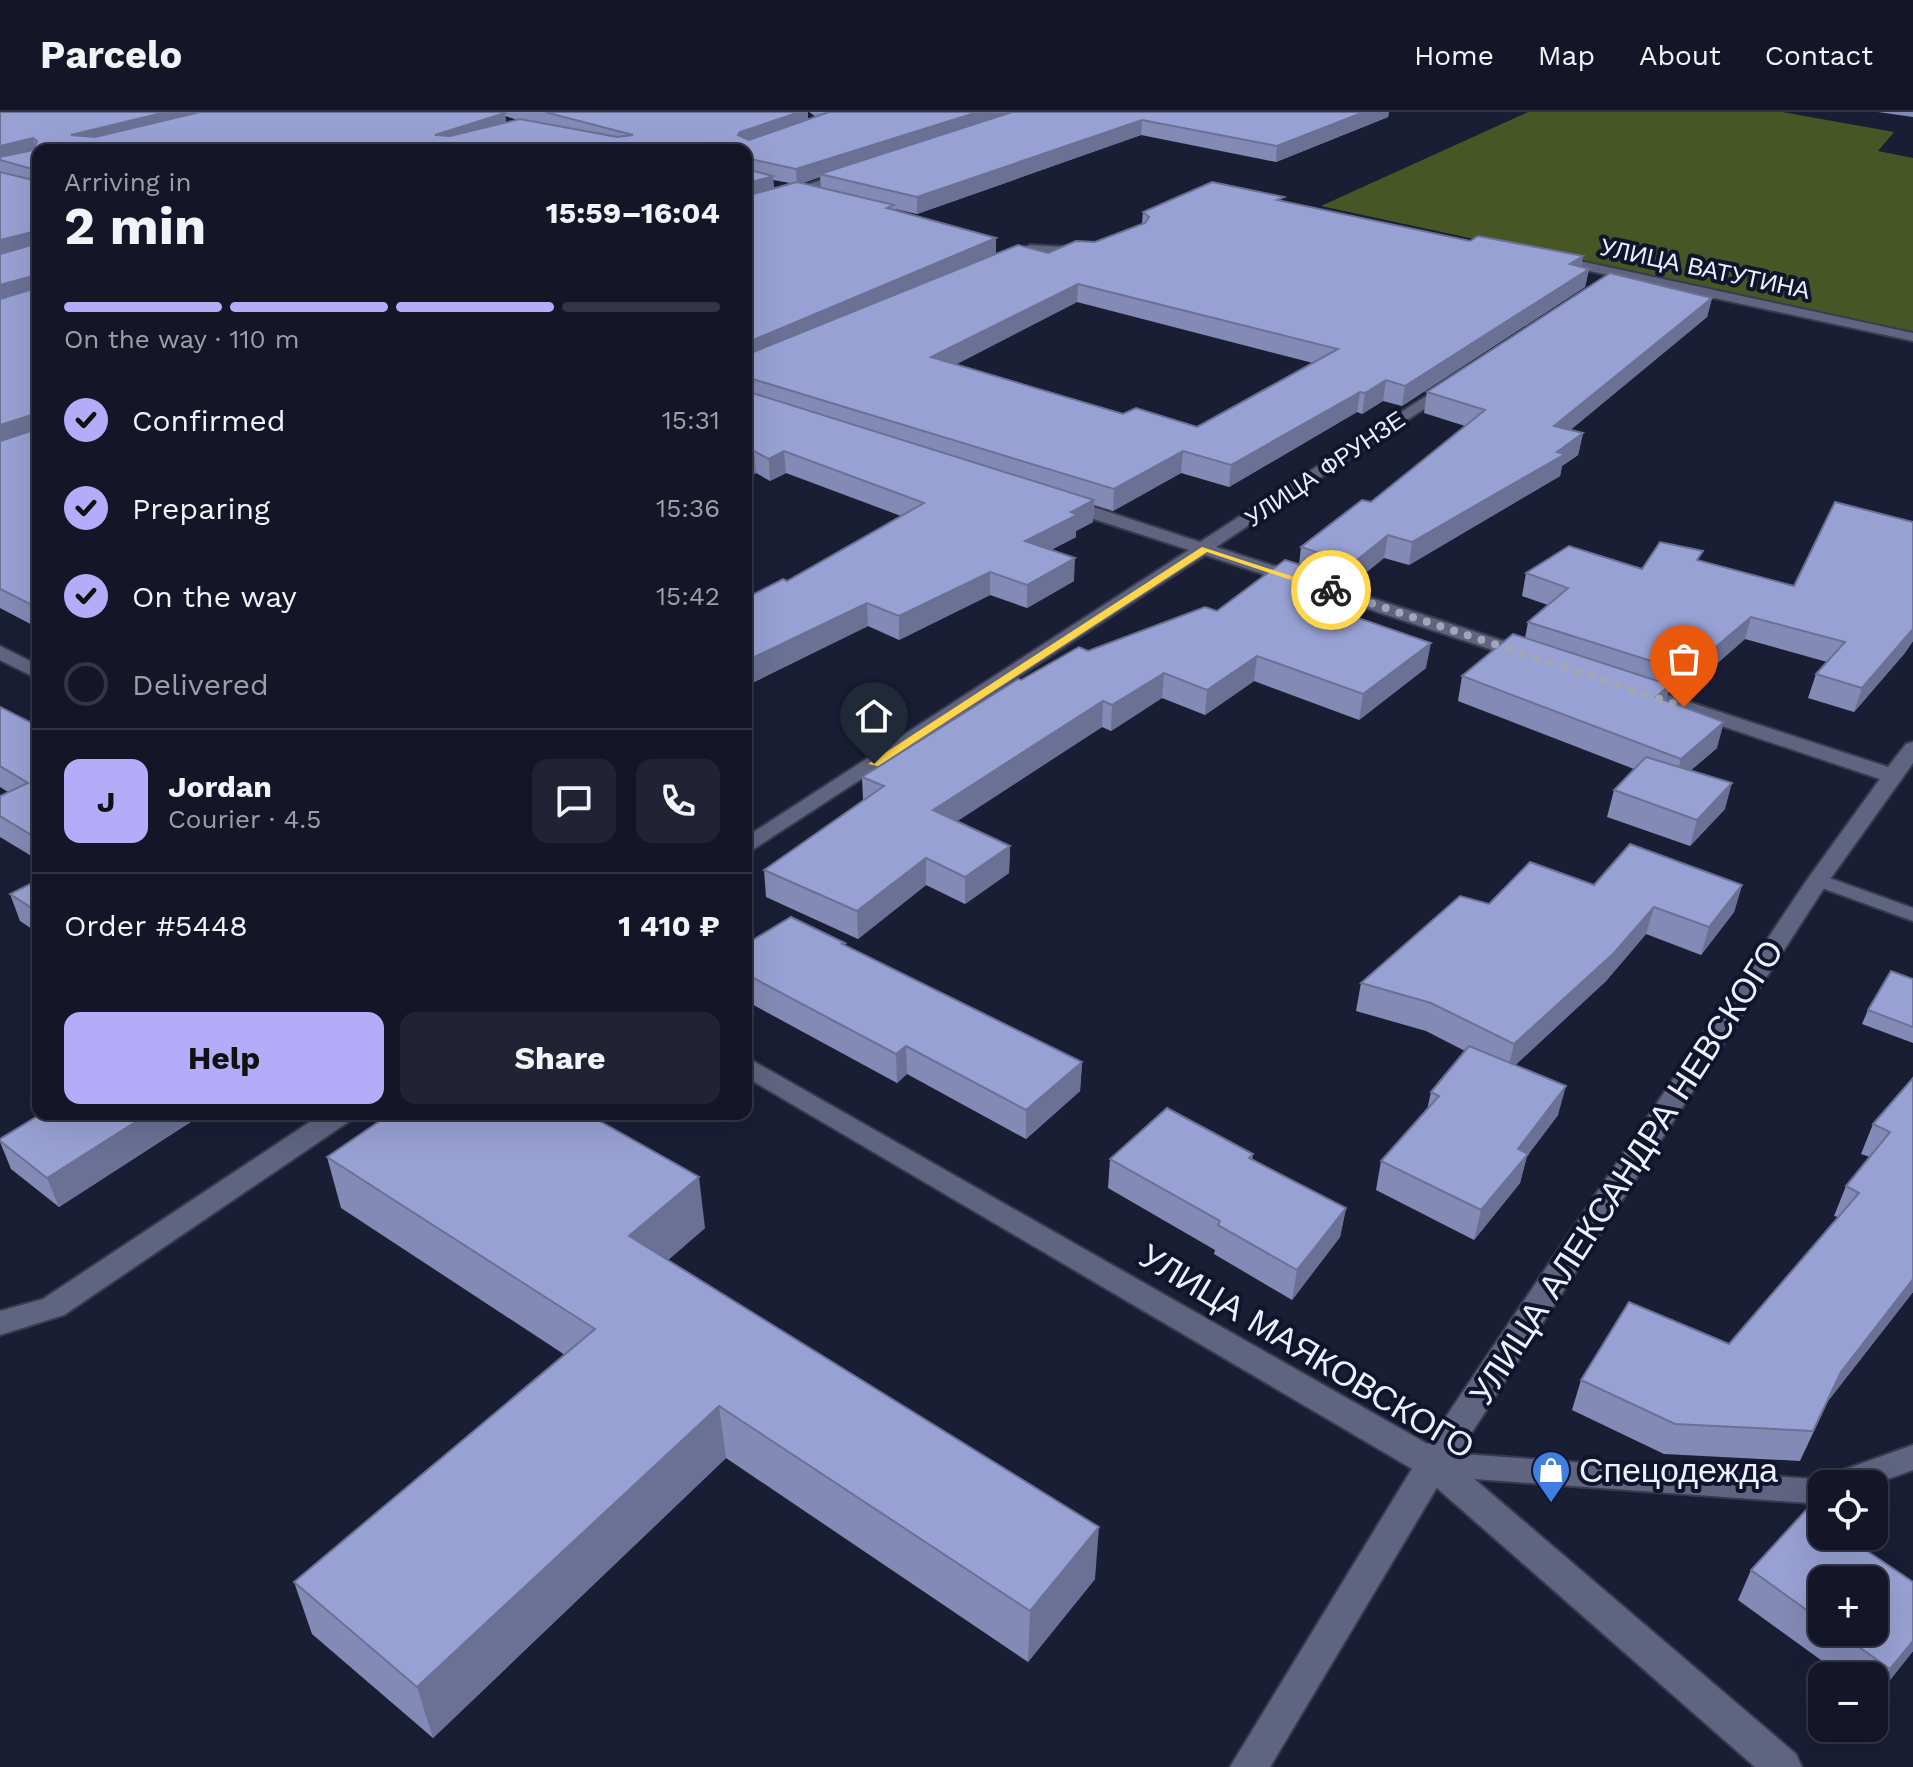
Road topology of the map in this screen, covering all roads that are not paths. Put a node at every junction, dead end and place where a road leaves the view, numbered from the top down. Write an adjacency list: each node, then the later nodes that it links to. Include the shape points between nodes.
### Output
1 (868, 168): 3 (street)
2 (770, 185): 3 (street)
3 (795, 191): 4 (street); 5 (street)
4 (824, 198)
5 (752, 206)
6 (1001, 241): 7 (street)
7 (1030, 249): 8 (street); 10 (street)
8 (1104, 249)
9 (1532, 255): 11 (street, УЛИЦА ВАТУТИНА)
10 (988, 267)
11 (1621, 273): 12 (street); 13 (street, УЛИЦА ВАТУТИНА)
12 (1595, 291)
13 (1913, 337)
14 (1466, 377): 16 (street, УЛИЦА ФРУНЗЕ)
15 (1043, 497): 16 (street)
16 (1206, 549): 18 (street); 23 (street, УЛИЦА ФРУНЗЕ)
17 (0, 652): 19 (street)
18 (1550, 662)
19 (32, 667)
20 (1624, 687): 22 (street)
21 (1913, 748): 22 (street, УЛИЦА АЛЕКСАНДРА НЕВСКОГО)
22 (1893, 776): 24 (street, УЛИЦА АЛЕКСАНДРА НЕВСКОГО)
23 (752, 843)
24 (1818, 880): 25 (lane); 30 (street, УЛИЦА АЛЕКСАНДРА НЕВСКОГО)
25 (1913, 915)
26 (752, 1069): 30 (street, УЛИЦА МАЯКОВСКОГО)
27 (332, 1120): 28 (street, via 53,1307)
28 (0, 1323)
29 (1913, 1457): 31 (lane)
30 (1433, 1464): 32 (lane); 33 (street, УЛИЦА АЛЕКСАНДРА НЕВСКОГО); 34 (street, УЛИЦА МАЯКОВСКОГО)
31 (1878, 1470)
32 (1808, 1490)
33 (1249, 1767)
34 (1783, 1767)

